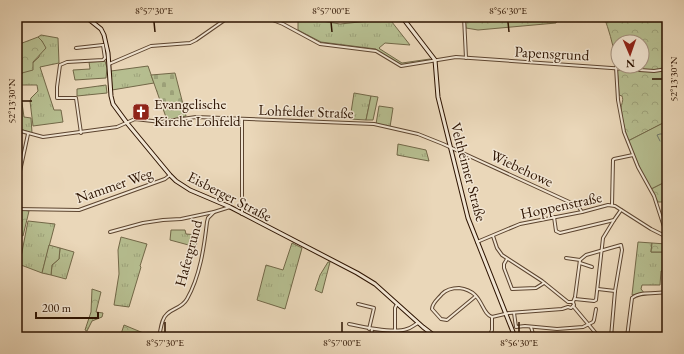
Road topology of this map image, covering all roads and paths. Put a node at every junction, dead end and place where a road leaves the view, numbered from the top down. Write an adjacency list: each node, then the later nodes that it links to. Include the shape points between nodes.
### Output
1 (86, 17): 6 (main road, Eisberger Straße, via 101,28)
2 (229, 17): 10 (street, via 190,43 151,46)
3 (265, 17): 9 (street, Papensgrund, via 320,44 376,51 401,66)
4 (402, 17): 9 (main road)
5 (464, 17): 8 (street)
6 (105, 44): 7 (street); 10 (main road, Eisberger Straße); 18 (street, via 103,60 67,62 60,65 57,98 76,98)
7 (76, 48)
8 (466, 58): 9 (street, Papensgrund); 11 (street, Papensgrund)
9 (435, 60): 20 (main road, Veltheimer Straße, via 438,97)
10 (109, 64): 16 (main road, Eisberger Straße, via 111,96)
11 (610, 67)
12 (667, 69): 13 (street, Papensgrund)
13 (650, 70)
14 (616, 74): 21 (street, via 622,124)
15 (242, 119): 16 (street, Lohfelder Straße, via 187,118 161,122 135,119); 20 (street, Lohfelder Straße, via 374,124 418,134); 30 (street)
16 (127, 123): 18 (street, Lohfelder Straße, via 117,127); 22 (main road, Eisberger Straße)
17 (17, 130): 19 (street, Lohfelder Straße)
18 (80, 132): 19 (street, Lohfelder Straße, via 43,137)
19 (28, 134): 23 (street)
20 (450, 148): 29 (street, Wiebehowe, via 578,206); 36 (main road, Veltheimer Straße, via 468,218)
21 (633, 155): 24 (street, via 613,160); 35 (street, via 652,190)
22 (170, 175): 25 (main road, Eisberger Straße, via 190,190); 26 (street, Nammer Weg, via 79,210)
23 (17, 185)
24 (612, 205): 27 (street, Hoppenstraße); 29 (street, Hoppenstraße)
25 (230, 207): 28 (street); 30 (main road, Eisberger Straße)
26 (17, 209)
27 (621, 210): 32 (street); 35 (street, Hoppenstraße)
28 (214, 212): 33 (street, via 182,219 142,223); 66 (street, Hafergrund, via 208,218 192,289 186,301 165,316)
29 (582, 212): 31 (street, Hoppenstraße)
30 (242, 214): 51 (main road, Eisberger Straße, via 357,273 375,284)
31 (554, 217): 32 (street, via 556,231 560,233); 34 (street, Hoppenstraße, via 520,224)
32 (614, 220): 37 (street, via 603,238)
33 (110, 232)
34 (493, 236): 36 (street, Hoppenstraße); 38 (street, via 499,252)
35 (667, 236)
36 (477, 242): 56 (main road, Veltheimer Straße)
37 (602, 250): 40 (street, via 586,255); 43 (street); 44 (street, via 621,245)
38 (507, 258): 42 (street); 42 (street, via 504,268 512,289 536,288)
39 (566, 258): 40 (street)
40 (580, 261): 41 (street); 47 (street)
41 (592, 267)
42 (544, 283): 48 (street)
43 (598, 289): 44 (street); 47 (street, via 596,301)
44 (615, 291): 73 (street)
45 (667, 292): 65 (street, via 632,298)
46 (476, 296): 46 (street, via 466,290 452,288 439,298 432,309 441,319 448,320); 57 (street)
47 (575, 299): 49 (street)
48 (568, 302): 49 (street); 53 (street)
49 (573, 302): 52 (street)
50 (358, 304): 62 (street, via 374,308)
51 (397, 304): 58 (main road, Eisberger Straße); 63 (street)
52 (573, 306): 53 (street); 60 (street)
53 (568, 307): 55 (street)
54 (596, 309): 60 (street)
55 (514, 313): 56 (street); 61 (street, via 516,327)
56 (506, 314): 57 (street); 70 (main road, Veltheimer Straße)
57 (492, 317): 69 (street)
58 (418, 323): 63 (street, via 404,330); 68 (main road, Eisberger Straße)
59 (349, 324): 62 (street)
60 (590, 325): 61 (street, via 566,328); 72 (street)
61 (531, 327): 71 (street)
62 (370, 329): 63 (street); 67 (street)
63 (395, 330)
64 (653, 334): 65 (street)
65 (627, 336)
66 (159, 337)
67 (371, 337)
68 (436, 337)
69 (489, 337)
70 (515, 337)
71 (534, 337)
72 (599, 337)
73 (611, 337)

